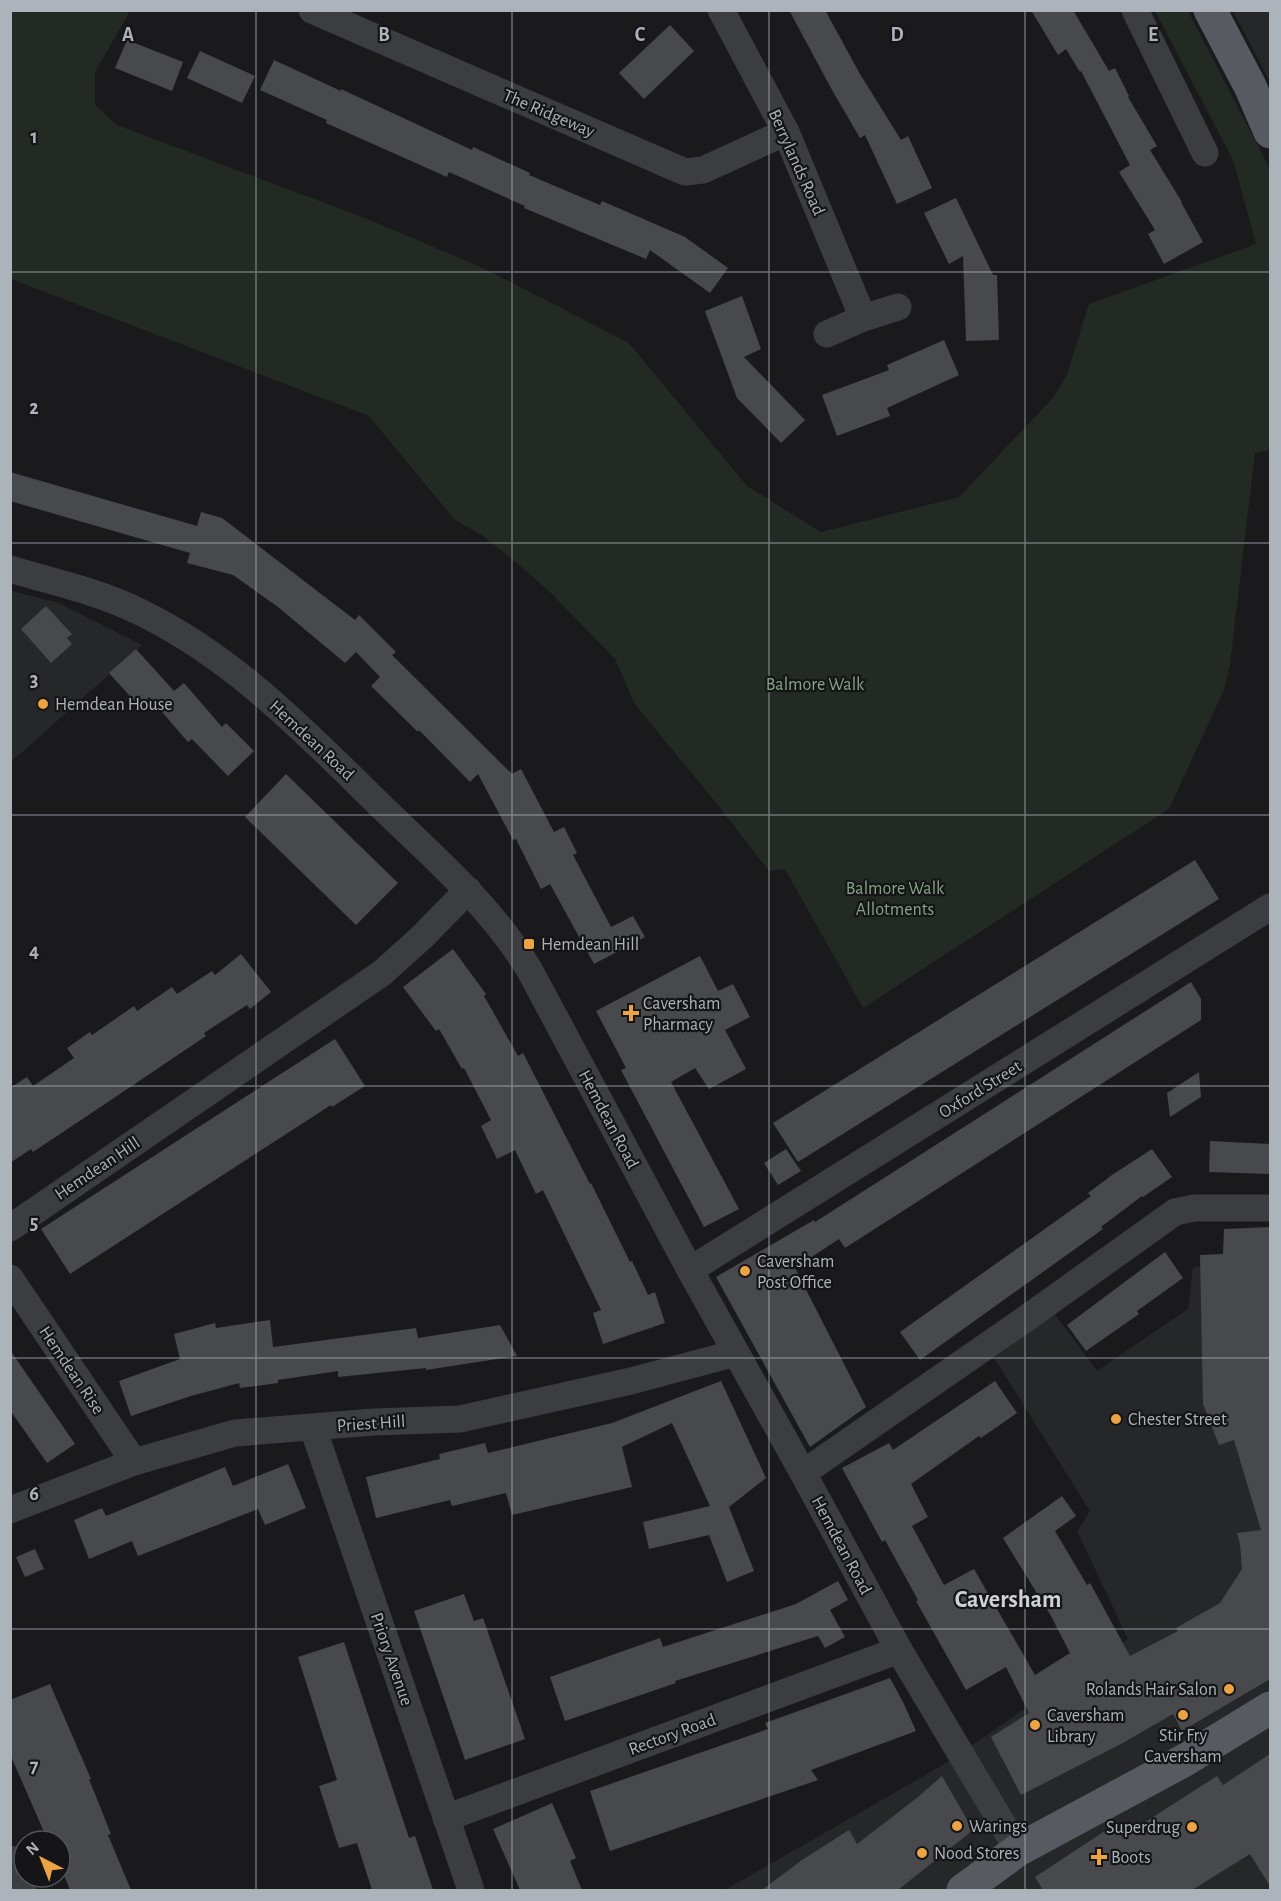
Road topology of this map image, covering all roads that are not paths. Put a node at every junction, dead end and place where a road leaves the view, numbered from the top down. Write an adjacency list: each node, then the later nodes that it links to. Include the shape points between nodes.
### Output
1 (312, 10): 5 (street, The Ridgeway, via 686,172 703,170)
2 (721, 10): 5 (street, Berrylands Road)
3 (1135, 10): 7 (street)
4 (1210, 10): 6 (main road)
5 (786, 132): 9 (street, Berrylands Road)
6 (1270, 132)
7 (1205, 153)
8 (898, 307): 9 (street)
9 (863, 318): 10 (street)
10 (827, 334)
11 (10, 569): 12 (street, Hemdean Road, via 139,611 207,650 275,705)
12 (468, 890): 15 (street, Hemdean Hill, via 382,973); 16 (street, Hemdean Road, via 512,942 529,969)
13 (1270, 907): 16 (street, Oxford Street)
14 (1270, 1208): 21 (street, via 1194,1208 1175,1212)
15 (10, 1228)
16 (690, 1270): 18 (street, Hemdean Road)
17 (10, 1278): 20 (street, Hemdean Rise)
18 (736, 1353): 19 (street, Priest Hill, via 460,1419); 21 (street, Hemdean Road)
19 (313, 1428): 20 (street, Priest Hill, via 235,1433); 25 (street, Priory Avenue)
20 (134, 1462): 22 (street, Priest Hill)
21 (803, 1473): 23 (street, Hemdean Road)
22 (10, 1510)
23 (899, 1650): 25 (street, Rectory Road); 26 (street, Hemdean Road)
24 (1270, 1708): 26 (main road, via 1185,1760)
25 (446, 1818): 29 (street, Priory Avenue)
26 (1018, 1850): 30 (main road)
27 (10, 1859): 28 (street)
28 (23, 1890)
29 (471, 1890)
30 (963, 1890)

